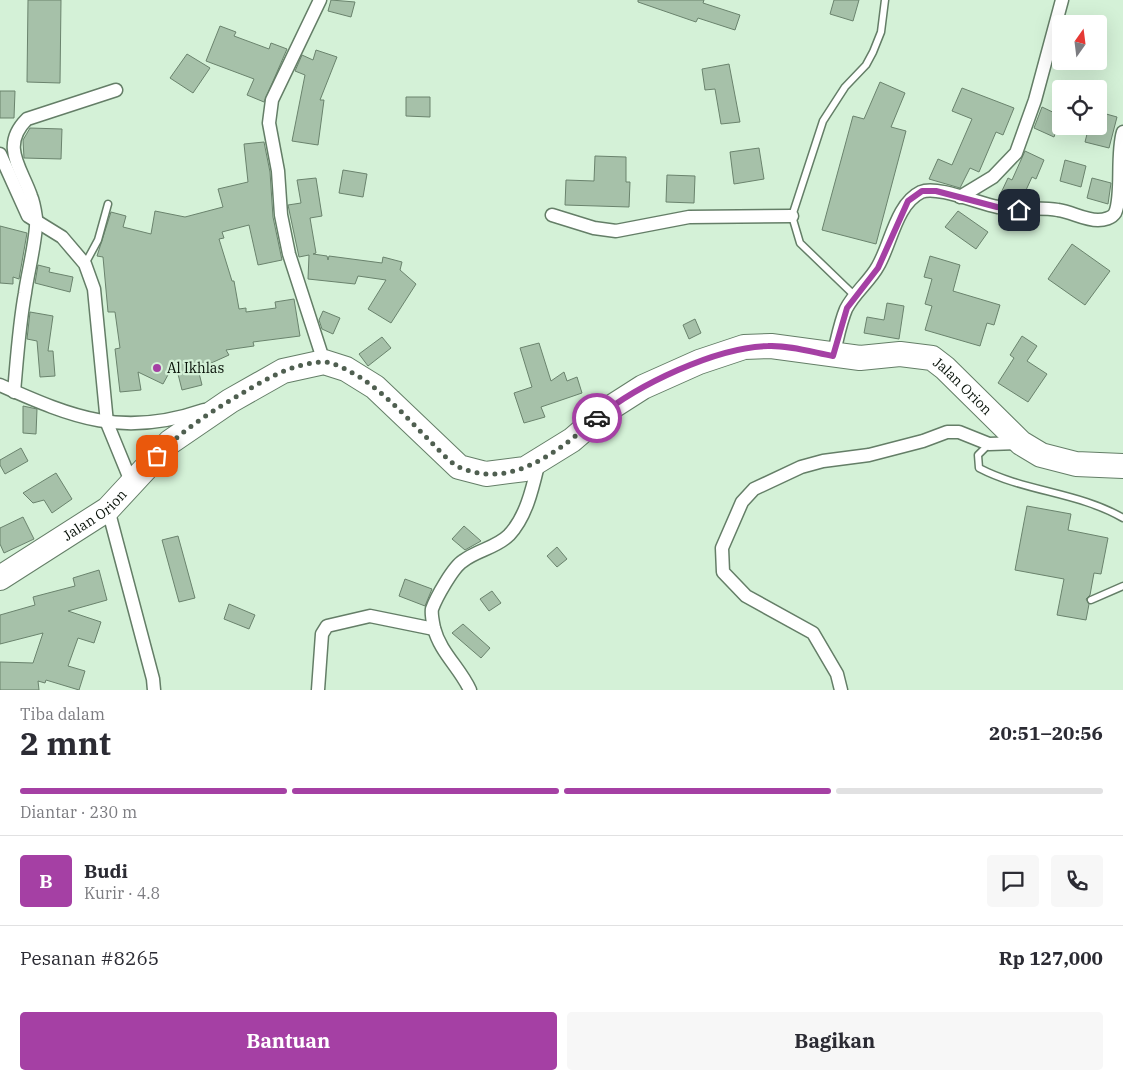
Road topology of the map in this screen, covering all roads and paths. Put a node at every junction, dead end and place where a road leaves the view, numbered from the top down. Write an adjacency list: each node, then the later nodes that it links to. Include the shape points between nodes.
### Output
1 (320, 0): 16 (street, via 272,100 269,123 289,254)
2 (884, 0): 11 (lane, via 880,32 873,52 823,122)
3 (1062, 0): 8 (street, via 1035,100 1016,153 993,177)
4 (116, 90): 12 (street, via 27,119 15,128 11,141 12,155 31,195)
5 (1123, 132): 7 (street, via 1119,144)
6 (0, 154): 12 (street, via 28,216)
7 (1122, 182): 8 (street, via 1119,206 1115,214 1106,219 1040,208 997,207)
8 (960, 197): 14 (street, via 922,191 908,201 878,268)
9 (108, 204): 13 (lane, via 98,240)
10 (552, 215): 11 (street, via 616,231 689,217)
11 (792, 216): 14 (lane, via 800,243)
12 (37, 220): 13 (street, via 62,237); 18 (street, via 20,318)
13 (85, 264): 20 (street, via 94,289)
14 (855, 296): 15 (street, via 847,308)
15 (833, 356): 21 (highway, Jalan Orion, via 860,358 900,354 932,358); 23 (highway, Jalan Orion, via 771,346 744,347 699,362 636,392 607,410 572,440)
16 (324, 362): 19 (highway, Jalan Orion, via 283,371); 23 (highway, Jalan Orion, via 346,369 375,387 458,467 486,474 513,472)
17 (0, 385): 18 (street)
18 (14, 392): 20 (street, via 83,418)
19 (230, 401): 20 (street, via 178,419 150,424); 25 (highway, Jalan Orion, via 170,442)
20 (107, 422): 25 (street)
21 (1021, 443): 22 (street); 24 (highway, Jalan Orion, via 1041,455 1076,464)
22 (989, 444): 27 (lane, via 978,455 980,468 992,475 1088,502); 35 (street, via 959,432 947,432 869,455 823,461 801,467 754,489 742,502 722,548 723,572 746,596 812,633 837,674)
23 (540, 461): 31 (street, via 520,521 508,536 462,561 444,585 432,610)
24 (1123, 466)
25 (132, 484): 26 (highway, Jalan Orion)
26 (108, 509): 28 (highway, Jalan Orion); 32 (street)
27 (1123, 518)
28 (0, 578)
29 (1123, 586): 30 (lane)
30 (1091, 600)
31 (434, 628): 33 (street, via 370,616 327,626 322,634); 34 (street, via 442,649 464,676)
32 (154, 690)
33 (318, 690)
34 (470, 690)
35 (841, 690)

